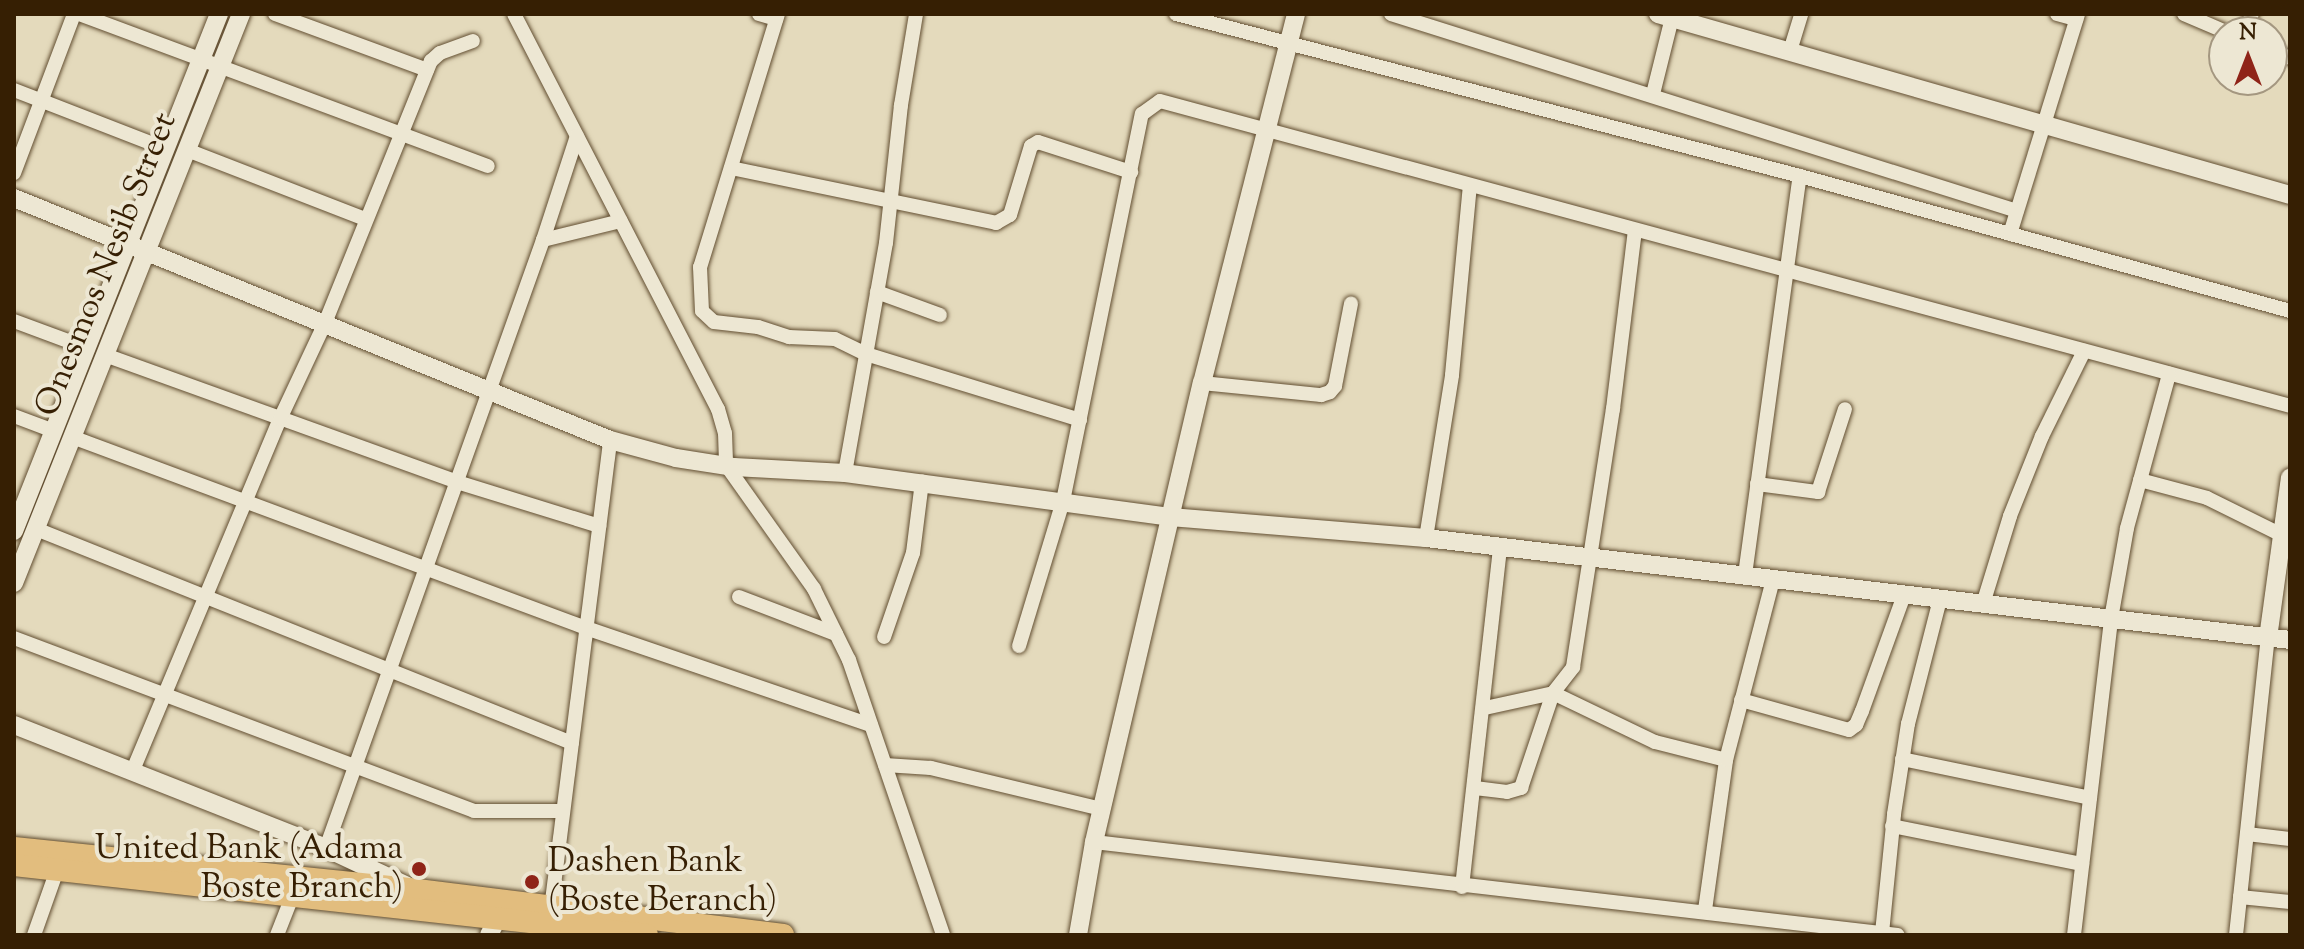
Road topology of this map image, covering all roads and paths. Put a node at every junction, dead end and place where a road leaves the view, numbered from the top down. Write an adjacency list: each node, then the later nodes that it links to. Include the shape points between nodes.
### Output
1 (76, 14): 22 (street); 27 (street)
2 (219, 14): 22 (street, Onesmos Nesib Street)
3 (241, 14): 23 (street, Onesmos Nesib Street)
4 (275, 14): 24 (street)
5 (514, 14): 31 (street)
6 (759, 14): 16 (street)
7 (916, 14): 42 (street)
8 (1176, 14): 20 (street)
9 (1295, 14): 20 (street)
10 (1391, 14): 26 (street)
11 (1801, 14): 21 (street)
12 (2057, 14): 15 (street)
13 (2184, 14): 18 (street)
14 (1665, 16): 17 (street); 26 (street)
15 (2077, 16): 28 (street)
16 (777, 17): 35 (street)
17 (1697, 19): 21 (street)
18 (2208, 24)
19 (473, 41): 24 (street, via 440,53)
20 (1289, 42): 29 (street); 38 (street)
21 (1790, 51): 28 (street)
22 (201, 59): 23 (street); 32 (street, Onesmos Nesib Street)
23 (220, 66): 30 (street); 33 (street, Onesmos Nesib Street)
24 (427, 70): 30 (street)
25 (14, 90): 27 (street)
26 (1653, 94): 43 (street)
27 (41, 101): 32 (street); 37 (street)
28 (2044, 124): 40 (street); 43 (street)
29 (1264, 131): 36 (street, via 1160,101 1142,114); 39 (street); 63 (street)
30 (401, 134): 34 (street); 44 (street)
31 (577, 136): 45 (street); 48 (street)
32 (166, 149): 49 (street, Onesmos Nesib Street)
33 (187, 150): 44 (street); 50 (street, Onesmos Nesib Street)
34 (488, 166)
35 (731, 168): 42 (street); 60 (street, via 700,267 702,311 714,322 789,337 835,339)
36 (1131, 172): 42 (street, via 1038,142 1031,146 1010,215 996,223); 69 (street)
37 (14, 173)
38 (1800, 176): 47 (street); 51 (street)
39 (1470, 186): 46 (street); 87 (street, via 1452,375)
40 (2290, 195)
41 (14, 198): 49 (street)
42 (890, 202): 52 (street)
43 (2017, 211): 47 (street)
44 (365, 219): 57 (street)
45 (621, 221): 48 (street); 73 (street, via 718,409)
46 (1635, 231): 51 (street); 89 (street)
47 (2010, 234): 54 (street)
48 (543, 240): 64 (street)
49 (128, 244): 50 (street); 58 (street, Onesmos Nesib Street)
50 (147, 251): 57 (street); 61 (street, Onesmos Nesib Street)
51 (1786, 271): 59 (street); 79 (street)
52 (877, 292): 55 (street); 60 (street)
53 (1351, 304): 63 (street, via 1330,392)
54 (2290, 311)
55 (940, 315)
56 (14, 321): 58 (street)
57 (325, 323): 64 (street); 68 (street)
58 (87, 348): 70 (street, Onesmos Nesib Street)
59 (2084, 351): 62 (street); 99 (street, via 2010,516)
60 (866, 354): 69 (street); 74 (street)
61 (105, 355): 68 (street); 71 (street, Onesmos Nesib Street)
62 (2169, 374): 65 (street); 76 (street)
63 (1202, 383): 82 (street)
64 (490, 390): 72 (street); 77 (street)
65 (2290, 406)
66 (1845, 409): 79 (street, via 1818,492)
67 (14, 416): 70 (street)
68 (280, 419): 77 (street); 81 (street)
69 (1080, 420): 80 (street)
70 (54, 431): 83 (street, Onesmos Nesib Street)
71 (72, 437): 81 (street); 85 (street, Onesmos Nesib Street)
72 (610, 440): 73 (street); 84 (street)
73 (730, 466): 74 (street); 102 (street, via 814,589)
74 (845, 473): 78 (street)
75 (2290, 478): 86 (street)
76 (2140, 480): 86 (street, via 2207,498); 100 (street)
77 (457, 482): 84 (street); 91 (street)
78 (922, 482): 80 (street); 103 (street, via 913,553)
79 (1757, 484): 92 (street)
80 (1063, 501): 82 (street); 107 (street)
81 (246, 502): 91 (street); 97 (street)
82 (1170, 517): 87 (street); 123 (street)
83 (15, 525)
84 (599, 526): 101 (street)
85 (36, 529): 94 (street, Onesmos Nesib Street); 97 (street)
86 (2282, 535): 90 (street)
87 (1426, 538): 88 (street)
88 (1500, 548): 89 (street); 112 (street)
89 (1590, 559): 92 (street); 110 (street, via 1573,667)
90 (2284, 568): 105 (street)
91 (425, 569): 101 (street); 108 (street)
92 (1745, 575): 93 (street)
93 (1773, 580): 95 (street); 111 (street)
94 (14, 583)
95 (1904, 595): 98 (street); 111 (street, via 1862,711 1849,730)
96 (739, 597): 102 (street)
97 (205, 598): 108 (street); 109 (street)
98 (1940, 599): 99 (street); 116 (street)
99 (1983, 604): 100 (street)
100 (2111, 619): 105 (street); 122 (street)
101 (586, 628): 114 (street); 115 (street)
102 (836, 634): 114 (street)
103 (884, 637)
104 (14, 638): 109 (street)
105 (2268, 638): 106 (street); 126 (street)
106 (2290, 640)
107 (1019, 646)
108 (390, 669): 115 (street); 119 (street)
109 (166, 692): 119 (street); 120 (street)
110 (1553, 693): 112 (street); 117 (street, via 1655,742); 121 (street, via 1521,788)
111 (1741, 700): 117 (street)
112 (1485, 708): 121 (street)
113 (14, 725): 120 (street)
114 (871, 725): 118 (street)
115 (572, 743): 124 (street)
116 (1902, 759): 122 (street); 125 (street)
117 (1726, 760): 140 (street)
118 (885, 765): 123 (street, via 931,768); 149 (street)
119 (354, 768): 124 (street, via 474,811); 130 (street)
120 (133, 770): 130 (street)
121 (1475, 788): 134 (street)
122 (2090, 798): 131 (street)
123 (1102, 809): 128 (street)
124 (563, 811): 139 (street)
125 (1892, 826): 131 (street); 143 (street)
126 (2247, 834): 127 (street); 137 (street)
127 (2290, 839)
128 (1094, 842): 134 (street); 150 (street)
129 (14, 848): 135 (main road)
130 (326, 848): 135 (street)
131 (2082, 864): 152 (street)
132 (14, 865): 133 (main road)
133 (57, 870): 136 (main road); 145 (street)
134 (1462, 887): 140 (street)
135 (417, 890): 139 (main road)
136 (292, 897): 141 (main road); 146 (street)
137 (2240, 897): 138 (street); 153 (street)
138 (2290, 902)
139 (551, 909): 148 (main road)
140 (1705, 910): 142 (street)
141 (493, 927): 144 (main road)
142 (1824, 930): 143 (street)
143 (1882, 933): 151 (street)
144 (620, 934): 147 (main road)
145 (34, 935)
146 (277, 935)
147 (647, 935)
148 (783, 935)
149 (943, 935)
150 (1078, 935)
151 (1898, 935)
152 (2074, 935)
153 (2236, 935)

